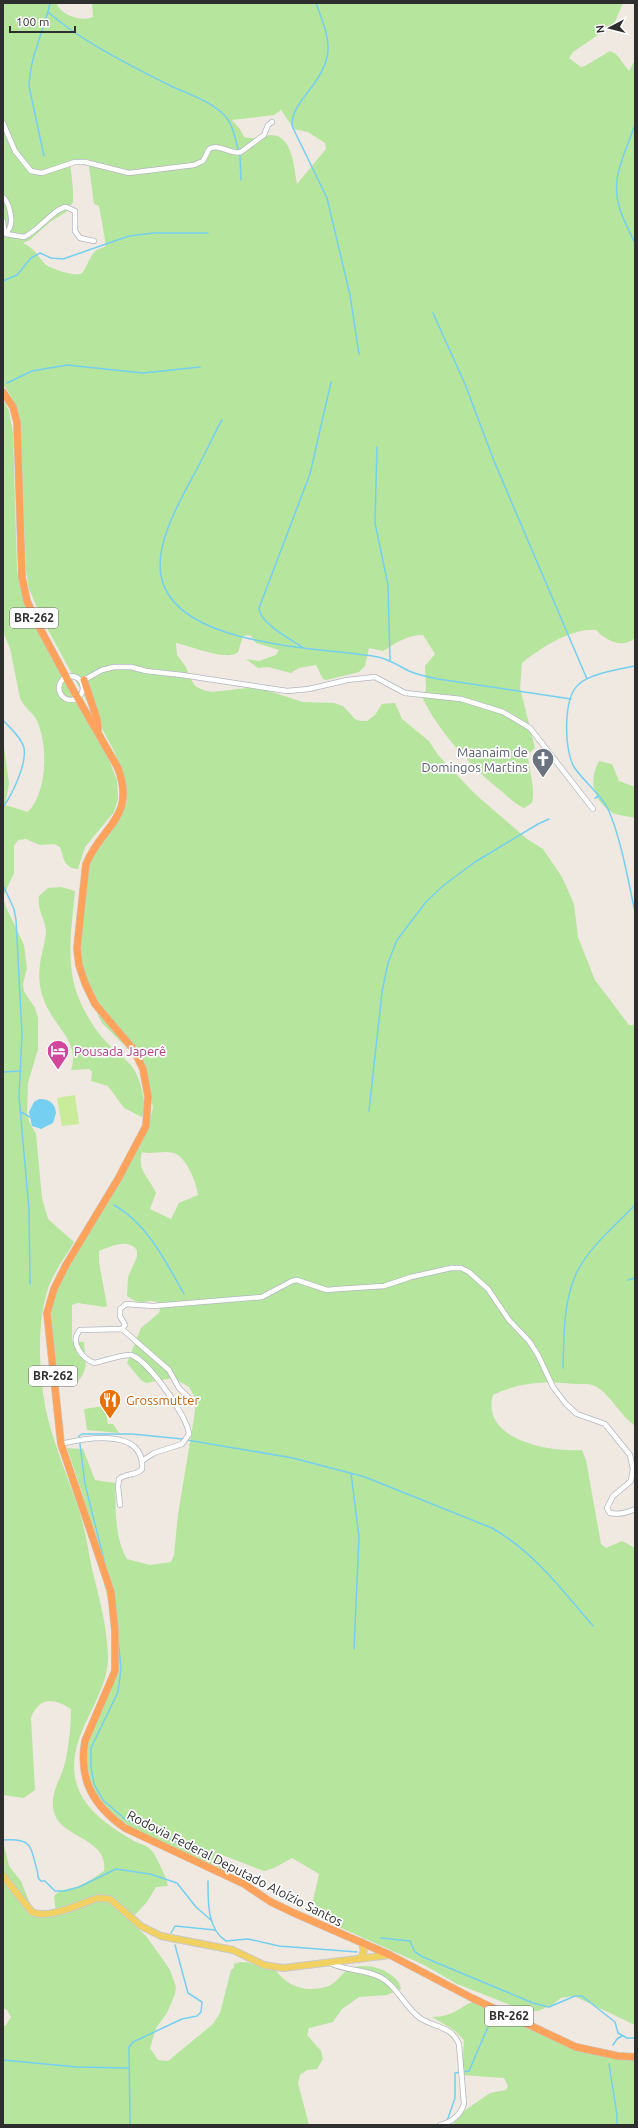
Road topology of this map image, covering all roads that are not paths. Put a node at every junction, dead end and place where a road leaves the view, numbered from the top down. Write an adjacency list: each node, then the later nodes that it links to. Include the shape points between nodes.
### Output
1 (272, 122): 2 (street, via 264,135 241,152 215,147 209,149 203,161 199,163 129,173 81,162 42,173 31,171 15,151)
2 (3, 124)
3 (3, 197): 5 (street, via 10,214 9,228)
4 (3, 221): 5 (street)
5 (5, 233): 6 (street, via 11,237 24,237 44,224 58,209 66,207 75,210 75,231 80,238)
6 (94, 241)
7 (3, 392): 8 (highway, Rodovia Federal Deputado Aloízio Santos / BR-262, via 13,407 18,433 22,577 25,595)
8 (65, 676): 9 (street); 10 (highway, Rodovia Federal Deputado Aloízio Santos / BR-262); 10 (street, via 60,684 63,695 69,700)
9 (83, 681): 10 (street); 11 (highway, via 97,719); 12 (street, via 102,670 131,667 287,692 375,677 405,693 461,699 503,712 530,728)
10 (78, 699): 11 (highway, Rodovia Federal Deputado Aloízio Santos / BR-262)
11 (99, 735): 15 (highway, Rodovia Federal Deputado Aloízio Santos / BR-262, via 118,768 123,782 124,797 121,811 86,864 77,948 85,983 95,1004 134,1050 143,1069 148,1111 146,1126 118,1179 66,1265 49,1303 50,1352)
12 (593, 809)
13 (122, 1329): 14 (street, via 169,1370 179,1388); 16 (street, via 80,1330 76,1337 78,1349 94,1363 128,1355 136,1357 166,1390 189,1429 188,1438 182,1444 154,1453); 18 (street, via 125,1325 120,1316 120,1309 126,1304 153,1306 258,1298 297,1280 327,1290 384,1286 427,1273 461,1268 483,1284 509,1320 529,1341 553,1387 566,1404 577,1414 605,1424 625,1449 632,1461 633,1476 628,1485 609,1500 606,1508 610,1513 618,1514)
14 (190, 1399)
15 (61, 1444): 16 (street, via 86,1438 110,1438 132,1446 138,1451); 20 (highway, Rodovia Federal Deputado Aloízio Santos / BR-262, via 110,1592 115,1630 115,1670 94,1717 83,1754 85,1776 96,1801 111,1818 126,1828 244,1884 271,1902 328,1930)
16 (142, 1461): 17 (street, via 141,1470 119,1479)
17 (120, 1505)
18 (635, 1509)
19 (3, 1876): 23 (main road, via 32,1912 37,1914 54,1913 98,1898 106,1898 141,1926 168,1938 232,1950 273,1967)
20 (362, 1942): 21 (highway, Rodovia Federal Deputado Aloízio Santos / BR-262); 22 (main road, via 364,1952 363,1957)
21 (390, 1955): 22 (main road); 24 (highway, Rodovia Federal Deputado Aloízio Santos / BR-262, via 472,1998 576,2047)
22 (359, 1959): 23 (main road)
23 (329, 1962): 25 (street, via 337,1967 372,1973 382,1978 422,2019 452,2032 457,2037 464,2104 462,2111 454,2120)
24 (635, 2057)
25 (440, 2125)

